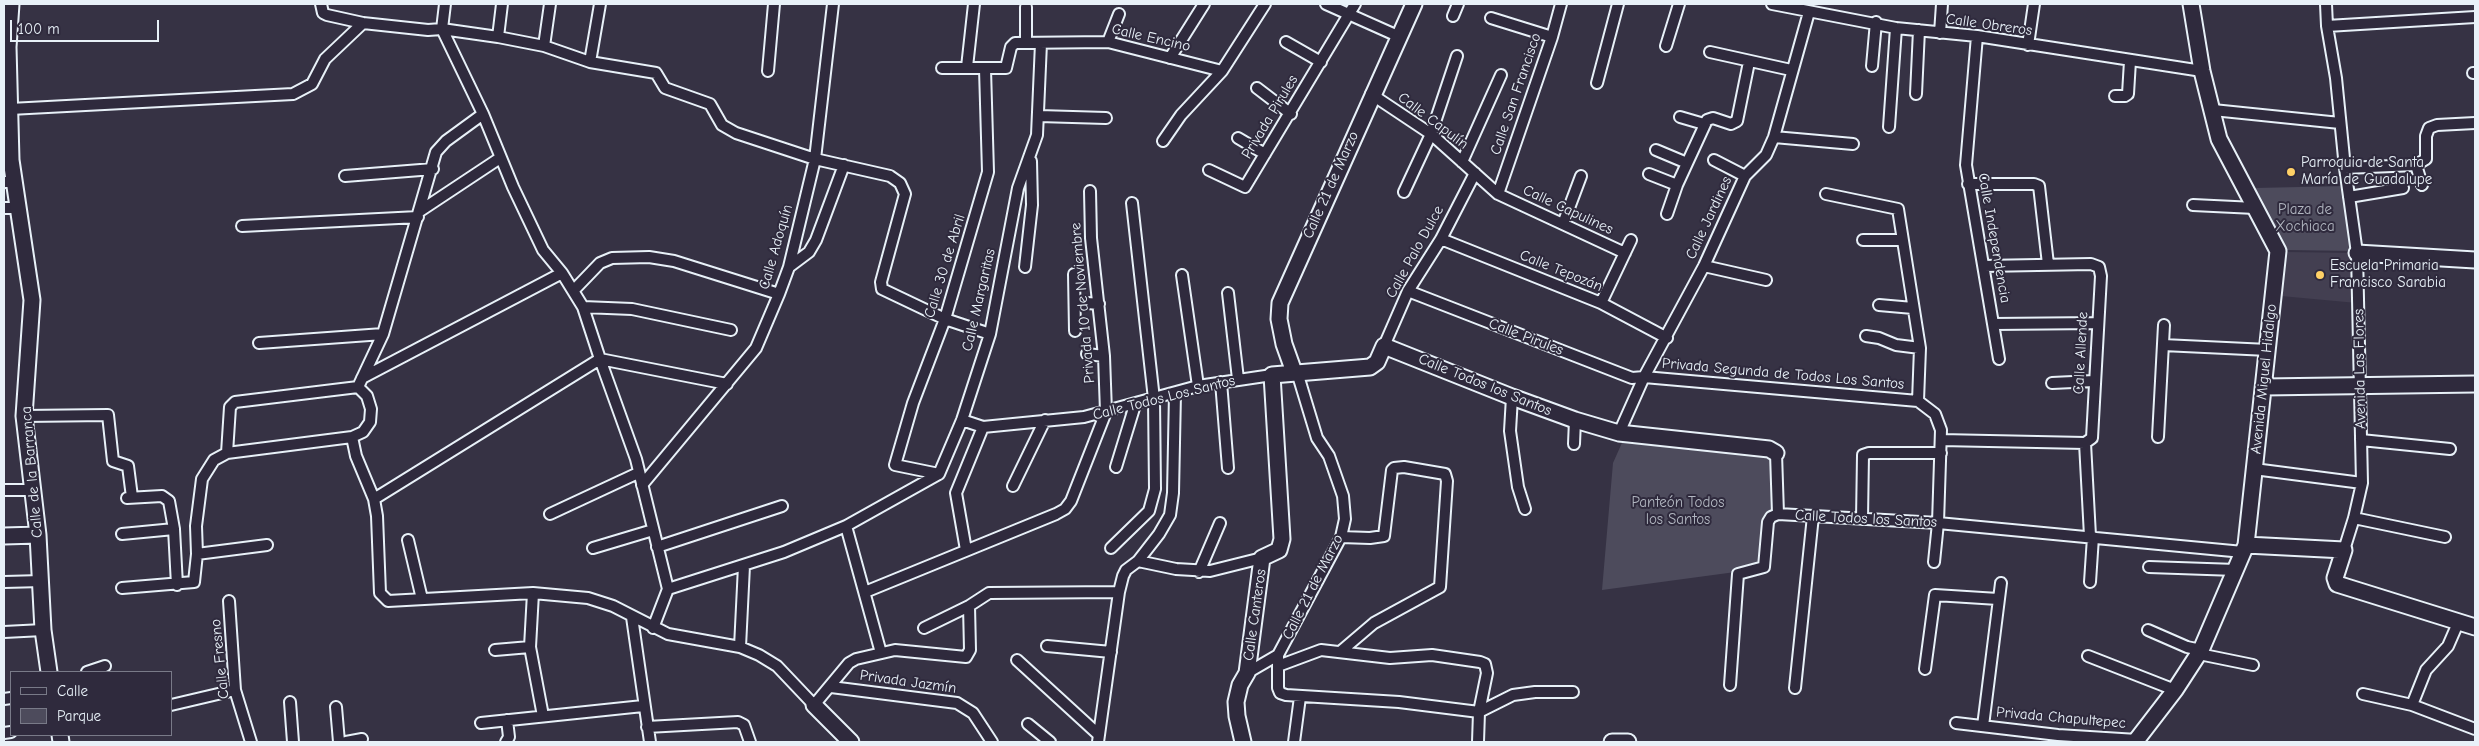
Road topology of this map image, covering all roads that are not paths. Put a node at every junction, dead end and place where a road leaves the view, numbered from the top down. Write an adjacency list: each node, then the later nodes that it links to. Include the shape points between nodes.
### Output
1 (11, 4): 49 (street, Calle de la Barranca)
2 (321, 4): 32 (street, via 326,15)
3 (445, 4): 35 (street)
4 (502, 4): 39 (street)
5 (550, 4): 47 (street)
6 (600, 4): 54 (street)
7 (774, 4): 62 (street)
8 (833, 4): 91 (street, Calle Adoquín)
9 (974, 4): 58 (street)
10 (1204, 4): 52 (street)
11 (1265, 4): 63 (street)
12 (1326, 4): 27 (street)
13 (1355, 4): 27 (street)
14 (1414, 4): 40 (street, Calle 21 de Marzo)
15 (1458, 4): 28 (street)
16 (1560, 4): 41 (street, Calle San Francisco)
17 (1618, 4): 66 (street)
18 (1679, 4): 48 (street)
19 (1772, 4): 25 (street, Calle Obreros)
20 (1942, 4): 37 (street)
21 (2034, 4): 46 (street)
22 (2191, 4): 64 (street, Avenida Miguel Hidalgo)
23 (2326, 4): 33 (street, Avenida Las Flores)
24 (1026, 7): 44 (street)
25 (1809, 12): 31 (street, Calle Obreros); 61 (street, Calle Jardines)
26 (1118, 14): 42 (street)
27 (1350, 14): 40 (street); 55 (street, Privada Pirules)
28 (1453, 16)
29 (2475, 17): 33 (street)
30 (1491, 18): 41 (street)
31 (1876, 22): 34 (street, Calle Obreros); 57 (street)
32 (363, 23): 35 (street); 71 (street, via 325,59 312,84 293,94)
33 (2327, 26): 78 (street, Avenida Las Flores)
34 (1896, 28): 36 (street, Calle Obreros); 81 (street)
35 (442, 29): 39 (street); 73 (street)
36 (1919, 30): 37 (street, Calle Obreros); 69 (street)
37 (1940, 33): 38 (street, Calle Obreros)
38 (1977, 36): 46 (street, Calle Obreros); 107 (street, Calle Independencia, via 1967,146)
39 (498, 37): 47 (street)
40 (1400, 37): 68 (street, Calle 21 de Marzo)
41 (1552, 37): 113 (street, Calle San Francisco)
42 (1108, 42): 45 (street, Calle Encino); 52 (street, Calle Encino)
43 (1286, 42): 55 (street)
44 (1026, 43): 45 (street, Calle Encino); 60 (street, Calle Encino, via 1012,44 1006,68)
45 (1042, 43): 75 (street)
46 (2028, 45): 53 (street, Calle Obreros)
47 (544, 46): 54 (street)
48 (1666, 46)
49 (6, 47): 71 (street, Calle de la Barranca)
50 (1710, 52): 56 (street)
51 (1457, 56): 82 (street)
52 (1170, 58): 63 (street, Calle Encino)
53 (2130, 61): 64 (street, Calle Obreros); 70 (street, via 2128,94)
54 (590, 62): 91 (street, via 656,73 665,88 705,100 722,125 736,133)
55 (1321, 62): 74 (street, Privada Pirules)
56 (1749, 62): 61 (street); 79 (street, via 1737,121 1731,124 1713,118)
57 (1872, 66)
58 (967, 67): 59 (street); 60 (street)
59 (942, 68)
60 (985, 69): 150 (street, Calle 30 de Abril, via 988,172)
61 (1791, 70): 83 (street, Calle Jardines)
62 (768, 71)
63 (1222, 71): 85 (street, via 1181,115)
64 (2202, 71): 72 (street, Avenida Miguel Hidalgo)
65 (1501, 75): 94 (street)
66 (1597, 84)
67 (1257, 88): 74 (street)
68 (1371, 94): 82 (street, Calle Capulín); 169 (street, Calle 21 de Marzo, via 1280,303 1281,327)
69 (1916, 94)
70 (2115, 96)
71 (10, 108): 93 (street, Calle de la Barranca)
72 (2213, 110): 78 (street); 119 (street, Avenida Miguel Hidalgo, via 2219,139)
73 (483, 114): 89 (street); 99 (street, via 440,146)
74 (1291, 114): 88 (street, Privada Pirules)
75 (1039, 116): 77 (street); 90 (street)
76 (1680, 117): 79 (street)
77 (1106, 118)
78 (2340, 123): 98 (street, Avenida Las Flores)
79 (1704, 124): 95 (street)
80 (2475, 124): 97 (street, via 2429,128 2426,159)
81 (1890, 126)
82 (1431, 134): 94 (street, Calle Capulín); 112 (street)
83 (1774, 137): 86 (street); 105 (street, Calle Jardines, via 1766,155)
84 (1238, 138): 88 (street)
85 (1163, 141)
86 (1853, 144)
87 (1656, 150): 95 (street)
88 (1265, 154): 100 (street, Privada Pirules, via 1245,187)
89 (500, 158): 120 (street); 136 (street, via 542,250)
90 (1030, 158): 135 (street, via 1032,205); 157 (street, Calle Margaritas, via 1018,188)
91 (815, 159): 96 (street); 134 (street, Calle Adoquín)
92 (1714, 160): 105 (street)
93 (8, 161): 106 (street, Calle de la Barranca)
94 (1462, 162): 101 (street, Calle Capulín)
95 (1688, 163): 109 (street)
96 (844, 164): 134 (street, via 816,240 809,252); 150 (street, via 890,176 900,183 905,194 882,289)
97 (2416, 165): 98 (street); 108 (street)
98 (2345, 168): 115 (street, Avenida Las Flores)
99 (433, 169): 103 (street); 120 (street)
100 (1209, 170)
101 (1475, 173): 113 (street, Calle Capulín); 124 (street, Calle Palo Dulce)
102 (1649, 174): 109 (street)
103 (344, 176)
104 (1582, 176): 122 (street)
105 (1745, 176): 132 (street, Calle Jardines)
106 (9, 182): 118 (street, Calle de la Barranca)
107 (1968, 184): 131 (street, via 2039,186); 133 (street, Calle Independencia)
108 (2422, 185)
109 (1677, 186): 121 (street)
110 (2403, 188): 115 (street)
111 (1090, 191): 145 (street, Privada 10 de Noviembre, via 1091,238)
112 (1404, 192)
113 (1498, 194): 122 (street, Calle Capulines)
114 (1826, 194): 127 (street, via 1898,209)
115 (2349, 197): 128 (street, Avenida Las Flores)
116 (1132, 203): 184 (street)
117 (2194, 205): 119 (street)
118 (10, 208): 188 (street, Calle de la Barranca, via 32,300)
119 (2255, 208): 164 (street, Avenida Miguel Hidalgo, via 2278,250)
120 (419, 214): 123 (street); 156 (street)
121 (1667, 214)
122 (1563, 224): 129 (street, Calle Capulines)
123 (242, 226)
124 (1441, 239): 141 (street, Calle Palo Dulce); 146 (street, Calle Tepozán)
125 (1631, 240): 129 (street, Calle Capulines)
126 (1863, 240): 127 (street)
127 (1902, 240): 149 (street)
128 (2357, 253): 130 (street); 179 (street, Avenida Las Flores)
129 (1625, 254): 146 (street, Calle Capulines)
130 (2475, 260)
131 (2048, 264): 133 (street); 151 (street, Calle Allende, via 2091,264 2099,267)
132 (1704, 266): 139 (street); 159 (street, Calle Jardines)
133 (1984, 266): 152 (street, Calle Independencia)
134 (789, 267): 143 (street, Calle Adoquín)
135 (1025, 267)
136 (562, 273): 140 (street); 175 (street)
137 (1074, 274): 144 (street)
138 (1182, 275): 180 (street)
139 (1766, 280)
140 (574, 290): 143 (street, via 600,263 612,258 649,257 674,261); 148 (street)
141 (1408, 291): 162 (street, Calle Palo Dulce); 171 (street, Calle Pirules, via 1632,378)
142 (1228, 292): 172 (street)
143 (779, 294): 177 (street, Calle Adoquín, via 756,348)
144 (1076, 302): 145 (street); 155 (street)
145 (1099, 304): 166 (street, Privada 10 de Noviembre)
146 (1601, 304): 159 (street, Calle Tepozán)
147 (1879, 305): 149 (street)
148 (584, 307): 154 (street, via 632,309); 168 (street)
149 (1913, 308): 163 (street)
150 (945, 319): 157 (street); 208 (street, Calle 30 de Abril, via 913,403 895,465)
151 (2098, 323): 152 (street); 173 (street, Calle Allende)
152 (1994, 324): 167 (street, Calle Independencia)
153 (2164, 325): 161 (street)
154 (731, 330)
155 (1075, 331)
156 (383, 334): 160 (street); 175 (street)
157 (990, 334): 189 (street, Calle Margaritas)
158 (1866, 336): 163 (street)
159 (1666, 338): 171 (street, Calle Jardines)
160 (259, 342)
161 (2163, 344): 164 (street); 195 (street)
162 (1384, 346): 169 (street, Calle Todos Los Santos, via 1377,362 1370,367); 183 (street, Calle Todos los Santos)
163 (1920, 348): 185 (street)
164 (2268, 350): 181 (street, Avenida Miguel Hidalgo)
165 (1087, 354): 166 (street)
166 (1104, 356): 187 (street, Privada 10 de Noviembre)
167 (1999, 358)
168 (600, 359): 177 (street); 207 (street, via 636,458); 214 (street)
169 (1296, 372): 170 (street, Calle Todos Los Santos); 230 (street, Calle 21 de Marzo, via 1317,438 1329,456 1343,496 1345,519)
170 (1272, 375): 172 (street, Calle Todos Los Santos); 242 (street, Calle Canteros, via 1282,539 1279,550)
171 (1644, 377): 185 (street, Privada Segunda de Todos Los Santos); 193 (street, Calle Jardines)
172 (1238, 379): 174 (street, Calle Todos Los Santos)
173 (2094, 381): 176 (street); 198 (street, Calle Allende)
174 (1221, 382): 180 (street, Calle Todos Los Santos); 205 (street)
175 (360, 383): 194 (street, via 372,409 370,422 363,432); 202 (street, via 235,402 230,407)
176 (2052, 383)
177 (727, 384): 210 (street, Calle Adoquín)
178 (2475, 384): 179 (street)
179 (2361, 385): 181 (street); 197 (street, Avenida Las Flores)
180 (1198, 386): 182 (street, Calle Todos Los Santos)
181 (2264, 387): 206 (street, Avenida Miguel Hidalgo)
182 (1174, 393): 184 (street, Calle Todos Los Santos); 243 (street, via 1170,515)
183 (1512, 397): 191 (street, Calle Todos los Santos); 216 (street, via 1510,431 1518,487)
184 (1154, 399): 186 (street, Calle Todos Los Santos); 237 (street, via 1155,489 1149,511)
185 (1918, 401): 196 (street, via 1938,418)
186 (1135, 405): 187 (street, Calle Todos Los Santos); 204 (street)
187 (1106, 412): 190 (street, Calle Todos Los Santos); 239 (street, via 1071,502 1065,509)
188 (24, 416): 213 (street, Calle de la Barranca); 225 (street, via 108,415 113,461 128,466 129,498 166,497)
189 (962, 420): 192 (street, Calle Todos Los Santos); 208 (street, Calle Margaritas)
190 (1045, 420): 192 (street, Calle Todos Los Santos); 211 (street)
191 (1575, 420): 193 (street, Calle Todos los Santos); 199 (street)
192 (984, 427): 239 (street, via 956,492)
193 (1619, 433): 201 (street, Calle Todos los Santos)
194 (352, 437): 202 (street); 214 (street, via 356,456)
195 (2158, 437)
196 (1941, 440): 198 (street); 203 (street)
197 (2361, 440): 200 (street); 209 (street, Avenida Las Flores)
198 (2087, 442): 231 (street, Calle Allende)
199 (1574, 444)
200 (2450, 449)
201 (1776, 452): 218 (street, Calle Todos los Santos)
202 (227, 453): 241 (street, via 214,460 202,479 196,526)
203 (1941, 453): 221 (street, via 1863,455); 223 (street)
204 (1116, 468)
205 (1228, 468)
206 (2254, 468): 209 (street); 238 (street, Avenida Miguel Hidalgo)
207 (638, 472): 210 (street); 217 (street)
208 (939, 474): 224 (street)
209 (2362, 484): 220 (street, Avenida Las Flores)
210 (642, 485): 226 (street)
211 (1014, 486)
212 (4, 490): 213 (street)
213 (33, 490): 228 (street, Calle de la Barranca)
214 (374, 499): 259 (street, via 380,593 388,601)
215 (782, 506): 235 (street)
216 (1525, 509)
217 (550, 514)
218 (1778, 514): 219 (street, Calle Todos los Santos); 289 (street, via 1768,522 1764,567 1738,574)
219 (1813, 516): 221 (street, Calle Todos los Santos); 291 (street)
220 (2354, 518): 232 (street); 240 (street, Avenida Las Flores)
221 (1862, 519): 223 (street, Calle Todos los Santos)
222 (1220, 523): 248 (street)
223 (1938, 523): 231 (street, Calle Todos los Santos); 244 (street)
224 (846, 526): 245 (street); 256 (street)
225 (174, 529): 227 (street); 253 (street)
226 (653, 530): 235 (street); 236 (street)
227 (122, 534)
228 (38, 535): 229 (street); 249 (street, Calle de la Barranca)
229 (4, 536)
230 (1341, 537): 276 (street, via 1384,536 1394,468 1442,472 1446,477 1440,587 1374,623); 279 (street, Calle 21 de Marzo)
231 (2091, 537): 238 (street, Calle Todos los Santos); 251 (street, Calle Allende)
232 (2445, 537)
233 (408, 540): 259 (street)
234 (267, 545): 241 (street)
235 (657, 546): 255 (street)
236 (593, 548)
237 (1111, 548)
238 (2244, 548): 240 (street); 247 (street, Avenida Miguel Hidalgo)
239 (966, 550): 256 (street)
240 (2344, 550): 264 (street, Avenida Las Flores, via 2336,582)
241 (197, 554): 253 (street, via 194,582)
242 (1262, 558): 248 (street, Calle Canteros); 288 (street, Calle Canteros)
243 (1138, 561): 248 (street, Calle Canteros); 257 (street, via 1126,570)
244 (1934, 562)
245 (744, 566): 255 (street); 273 (street)
246 (2149, 567): 247 (street)
247 (2236, 570): 277 (street, Avenida Miguel Hidalgo)
248 (1200, 572)
249 (42, 581): 250 (street); 268 (street, Calle de la Barranca)
250 (4, 582)
251 (2090, 582)
252 (2001, 583): 260 (street, Privada Chapultepec)
253 (177, 586): 254 (street)
254 (122, 588)
255 (668, 589): 266 (street)
256 (865, 592): 278 (street)
257 (1119, 592): 262 (street, via 989,593); 275 (street)
258 (533, 593): 259 (street); 263 (street, via 588,598 613,606); 272 (street)
259 (422, 599)
260 (1998, 599): 285 (street, via 1935,596); 309 (street, Privada Chapultepec)
261 (229, 601): 292 (street, Calle Fresno)
262 (969, 606): 267 (street); 278 (street, via 970,650 966,657 910,651)
263 (632, 617): 266 (street); 301 (street)
264 (2458, 622): 265 (street); 300 (street, via 2448,646 2426,670)
265 (2475, 627)
266 (653, 628): 273 (street, via 668,634)
267 (924, 628)
268 (43, 630): 270 (street); 286 (street, Calle de la Barranca)
269 (2148, 630): 277 (street)
270 (4, 632)
271 (1047, 646): 275 (street)
272 (530, 647): 274 (street); 304 (street)
273 (740, 647): 299 (street, via 777,666)
274 (495, 650)
275 (1111, 652): 312 (street)
276 (1340, 652): 284 (street, via 1314,651); 303 (street, via 1390,658 1432,656 1485,664 1487,672)
277 (2200, 652): 282 (street); 293 (street, Avenida Miguel Hidalgo)
278 (881, 653): 290 (street, via 849,663)
279 (1278, 655): 284 (street); 288 (street, Calle 21 de Marzo)
280 (2088, 656): 293 (street)
281 (1017, 660): 312 (street)
282 (2253, 665)
283 (105, 666): 287 (street)
284 (1278, 666): 296 (street, via 1279,691 1283,695)
285 (1925, 669)
286 (50, 671)
287 (90, 671)
288 (1247, 673): 325 (street, Calle Canteros, via 1236,702)
289 (1730, 685)
290 (830, 687): 299 (street); 323 (street, Privada Jazmín, via 957,702 973,713)
291 (1795, 688)
292 (235, 690): 298 (street); 315 (street, Calle Fresno)
293 (2175, 690): 314 (street, Avenida Miguel Hidalgo)
294 (1573, 692): 303 (street, via 1513,695)
295 (2363, 694): 300 (street)
296 (1300, 697): 303 (street, via 1399,702); 326 (street)
297 (290, 702): 316 (street)
298 (172, 705)
299 (814, 705): 322 (street)
300 (2412, 705): 311 (street)
301 (643, 706): 304 (street); 310 (street)
302 (336, 707): 317 (street)
303 (1479, 712): 327 (street)
304 (543, 716): 305 (street)
305 (507, 720): 306 (street); 319 (street)
306 (481, 722)
307 (1956, 723): 309 (street, Privada Chapultepec)
308 (1028, 724): 324 (street)
309 (1983, 726): 314 (street, Privada Chapultepec)
310 (647, 727): 320 (street); 321 (street, via 743,724)
311 (2475, 729)
312 (1098, 738)
313 (362, 739): 318 (street)
314 (2136, 741)
315 (251, 742)
316 (293, 742)
317 (339, 742)
318 (346, 742)
319 (506, 742)
320 (650, 742)
321 (750, 742)
322 (850, 742)
323 (992, 742)
324 (1050, 742)
325 (1243, 742)
326 (1294, 742)
327 (1478, 742)
328 (1612, 742): 329 (street)
329 (1628, 742)

